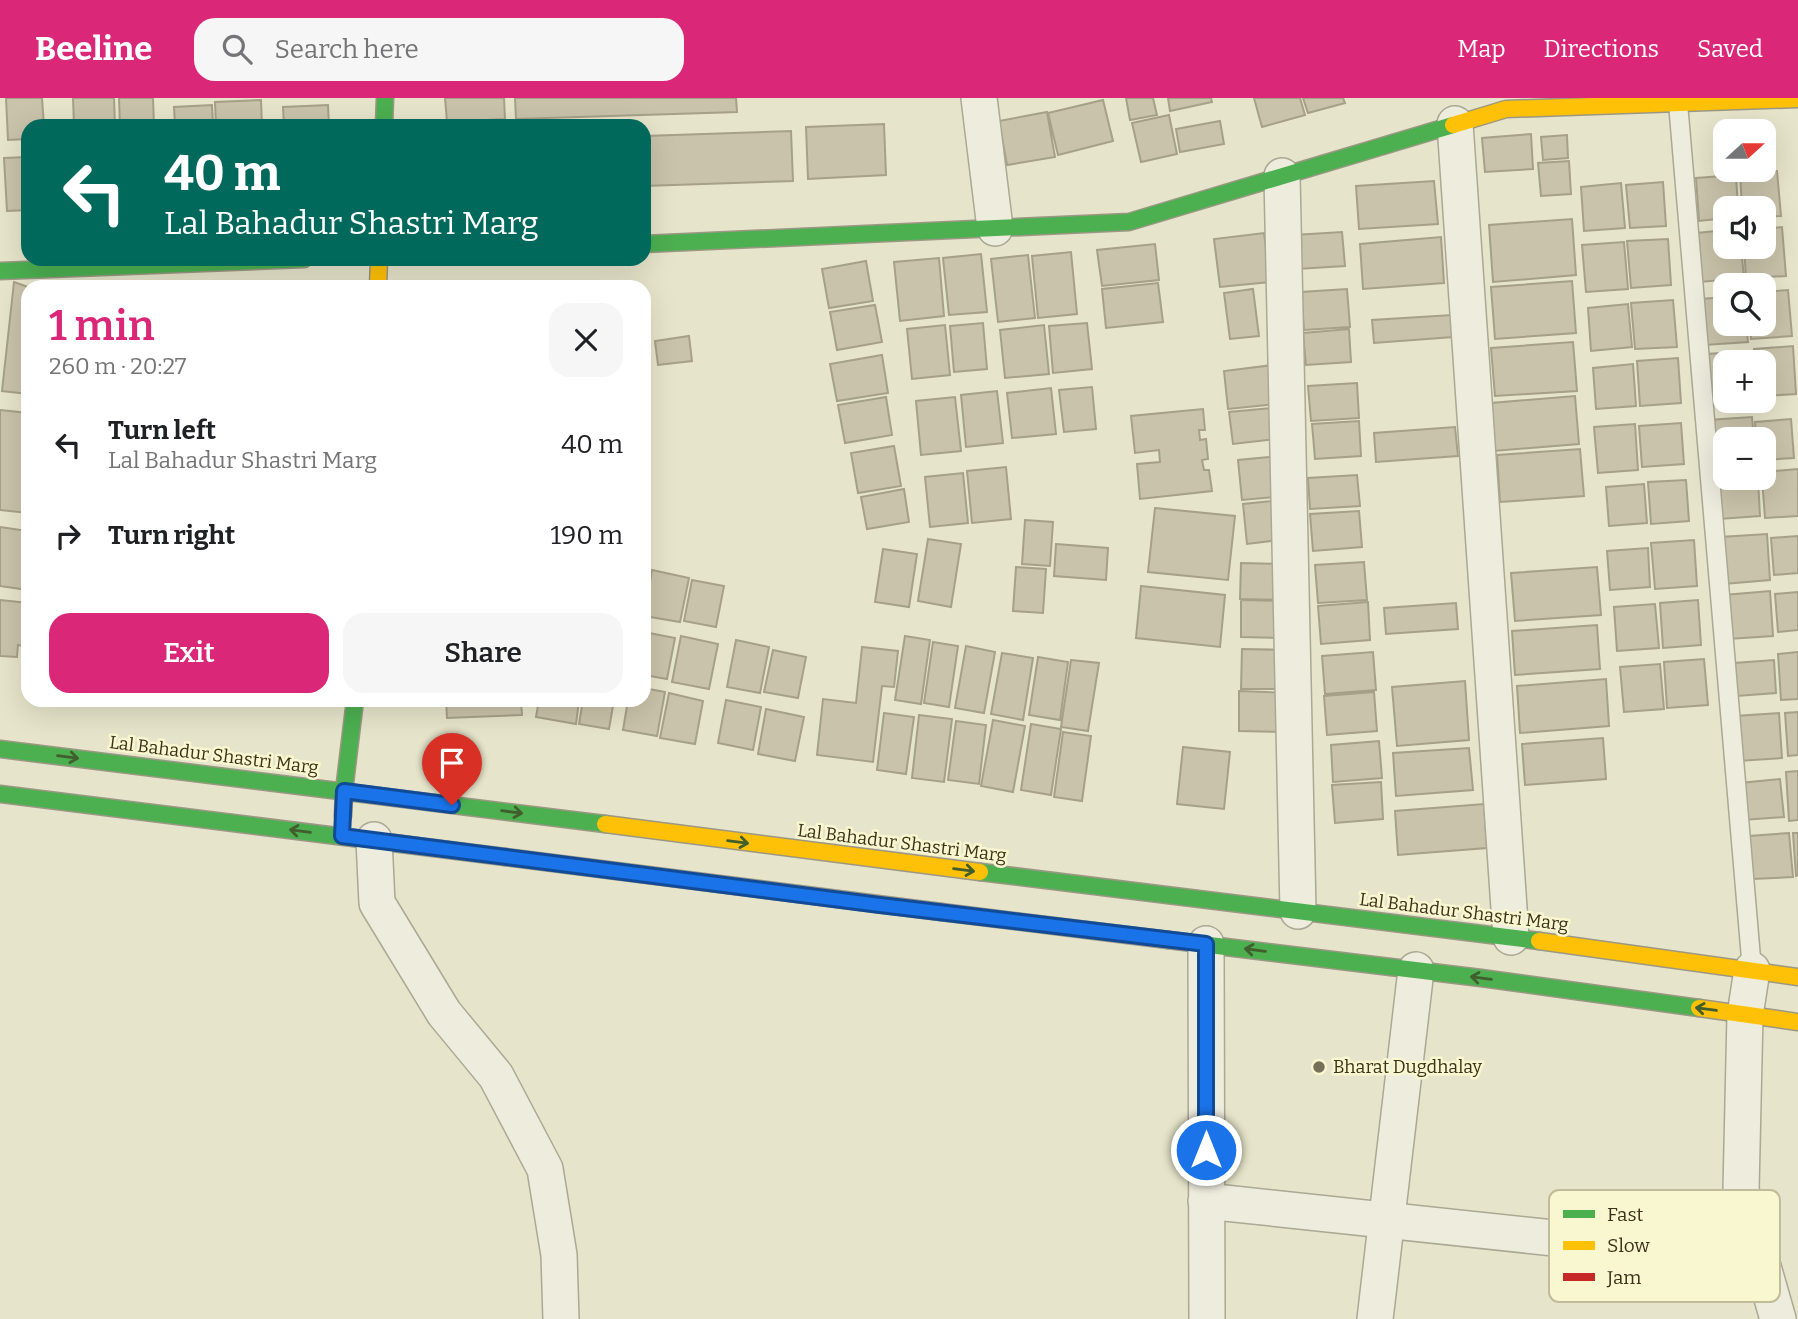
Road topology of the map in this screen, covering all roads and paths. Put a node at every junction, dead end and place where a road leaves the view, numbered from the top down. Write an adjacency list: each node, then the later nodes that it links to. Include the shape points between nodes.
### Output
1 (385, 98): 6 (main road)
2 (979, 98): 9 (street)
3 (1798, 99): 4 (main road)
4 (1678, 103): 5 (main road); 23 (lane)
5 (1504, 104): 7 (main road)
6 (384, 119)
7 (1455, 124): 8 (main road); 20 (street)
8 (1282, 176): 9 (main road, via 1129,222); 19 (street)
9 (995, 228): 10 (main road)
10 (651, 244)
11 (219, 266): 13 (main road)
12 (0, 271): 13 (main road)
13 (85, 277)
14 (354, 707): 16 (main road)
15 (0, 749): 16 (main road, Lal Bahadur Shastri Marg, one-way to 16)
16 (344, 791): 18 (main road); 19 (main road, Lal Bahadur Shastri Marg, one-way to 19)
17 (0, 794): 18 (main road, one-way to 17)
18 (358, 838): 21 (main road); 32 (street, via 377,902 444,1013 496,1076 545,1169 559,1255)
19 (1298, 911): 20 (main road, Lal Bahadur Shastri Marg)
20 (1511, 937): 23 (main road, Lal Bahadur Shastri Marg)
21 (1206, 944): 22 (main road, one-way to 21); 28 (street)
22 (1416, 970): 25 (main road, one-way to 22); 29 (street)
23 (1752, 970): 24 (main road, Lal Bahadur Shastri Marg); 25 (street)
24 (1798, 977)
25 (1745, 1015): 26 (main road); 27 (street)
26 (1798, 1022)
27 (1741, 1190)
28 (1206, 1201): 29 (street); 33 (street)
29 (1387, 1220): 30 (street); 34 (street)
30 (1549, 1237)
31 (1773, 1302): 35 (street)
32 (561, 1319)
33 (1207, 1319)
34 (1375, 1319)
35 (1778, 1319)

